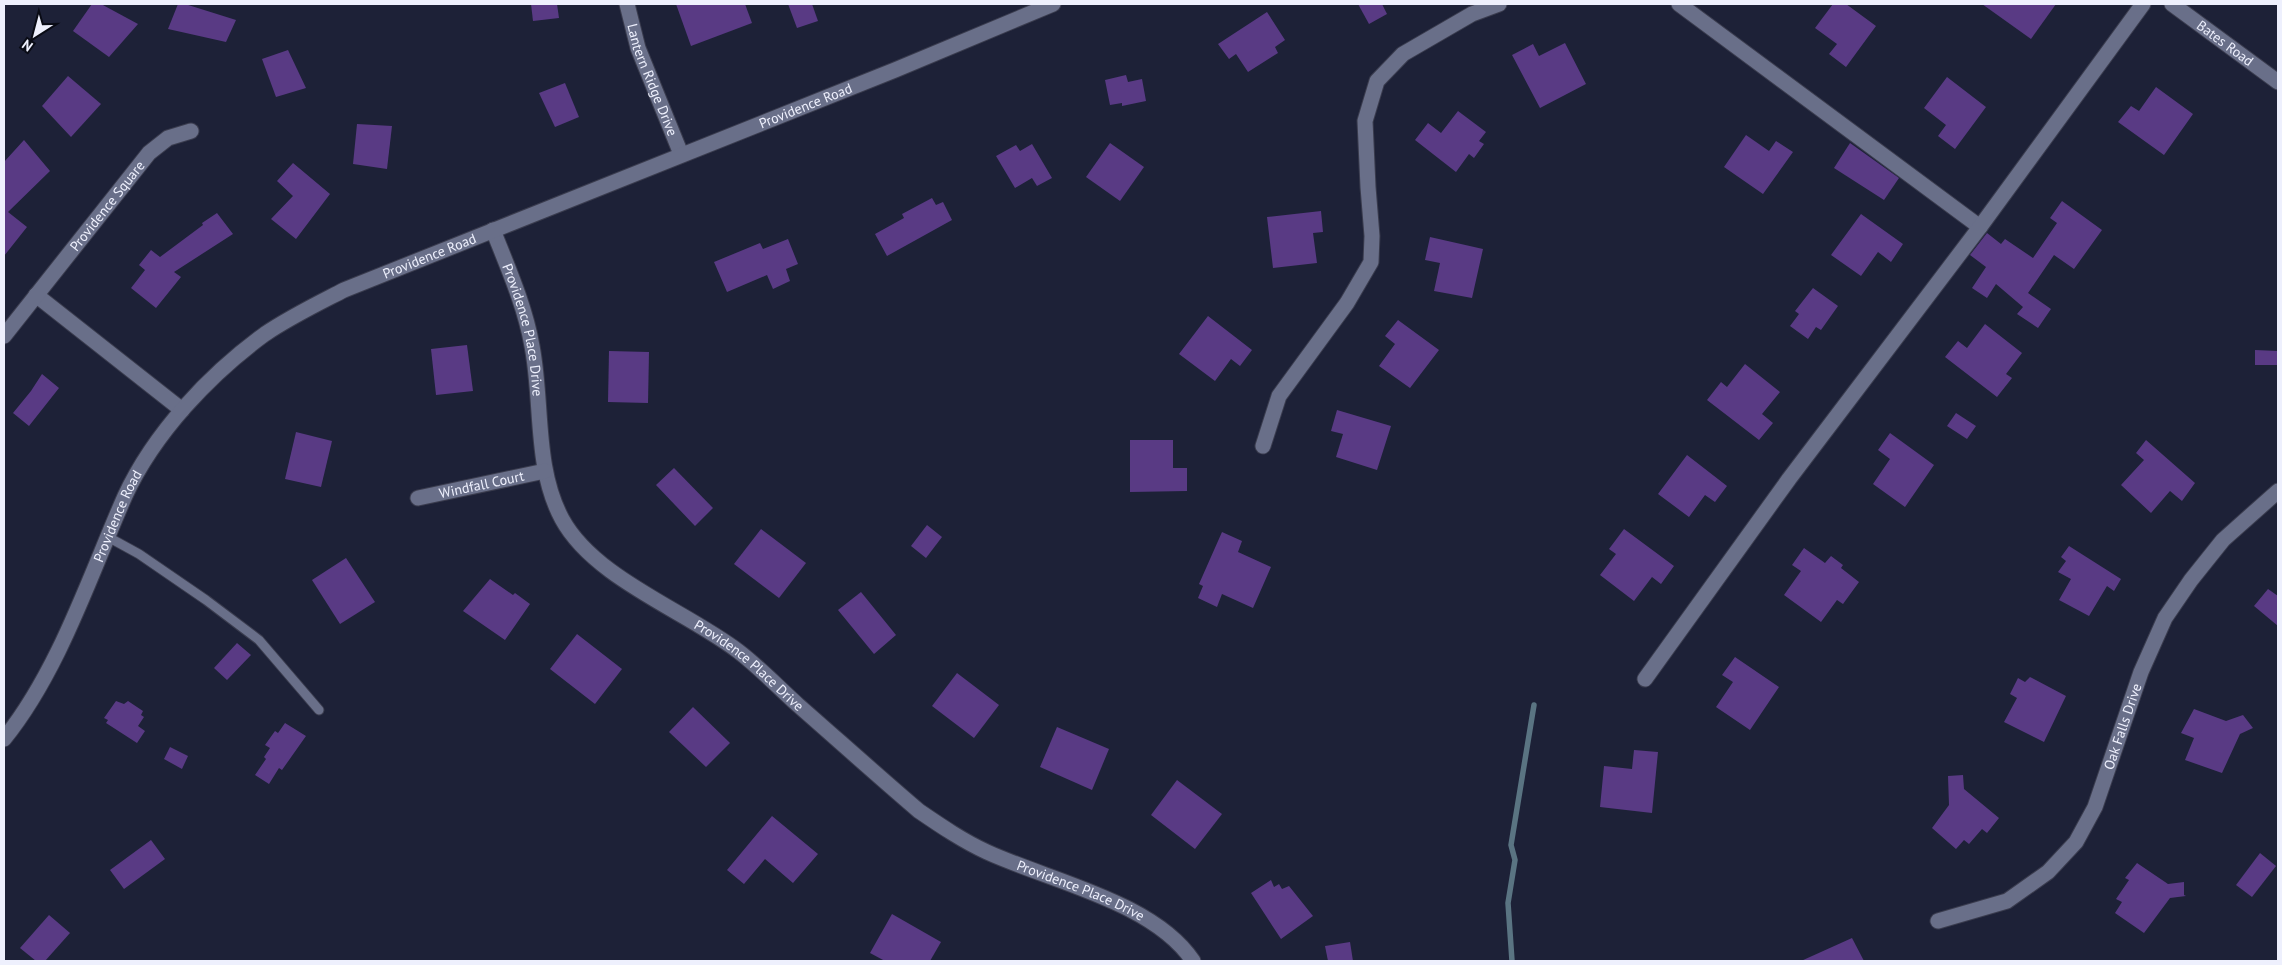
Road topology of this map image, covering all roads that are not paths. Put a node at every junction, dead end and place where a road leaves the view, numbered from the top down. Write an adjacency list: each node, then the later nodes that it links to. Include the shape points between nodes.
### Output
1 (627, 4): 9 (street, Lantern Ridge Drive, via 638,48)
2 (1053, 4): 9 (street, Providence Road)
3 (1498, 4): 15 (street, via 1472,14 1403,54 1377,81 1365,121 1372,236 1370,262 1347,302 1279,396)
4 (1679, 4): 10 (street)
5 (2143, 4): 10 (street)
6 (2172, 4): 7 (street, Bates Road)
7 (2278, 82)
8 (191, 130): 12 (street, Providence Square, via 168,138 149,153)
9 (681, 154): 11 (street, Providence Road)
10 (1980, 228): 20 (street, via 1789,478)
11 (493, 230): 14 (street, Providence Road, via 344,290 297,314 236,357); 16 (street, Providence Place Drive, via 532,345 539,388)
12 (36, 295): 13 (street, Providence Square); 14 (street)
13 (4, 336)
14 (182, 410): 19 (street, Providence Road, via 131,485)
15 (1263, 446)
16 (545, 472): 18 (street, Windfall Court); 24 (street, Providence Place Drive, via 562,519 591,556 738,652 919,811 986,852 1135,911 1162,929)
17 (2278, 492): 23 (street, Oak Falls Drive, via 2223,540 2165,618 2141,672 2095,807 2076,842 2048,872 2007,900)
18 (418, 498)
19 (108, 537): 21 (lane, via 139,554 259,640); 22 (street, Providence Road, via 38,688)
20 (1645, 679)
21 (319, 710)
22 (4, 739)
23 (1938, 922)
24 (1193, 961)

